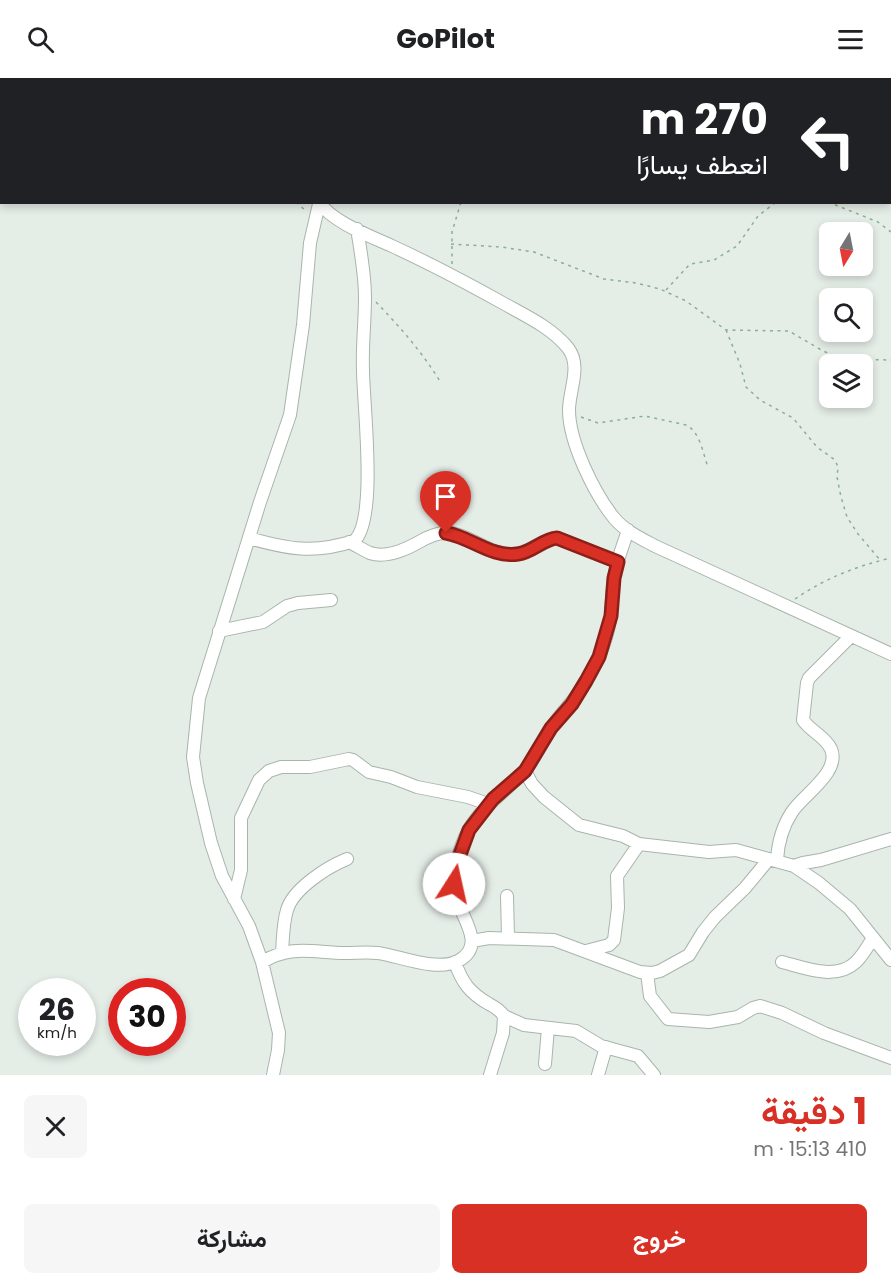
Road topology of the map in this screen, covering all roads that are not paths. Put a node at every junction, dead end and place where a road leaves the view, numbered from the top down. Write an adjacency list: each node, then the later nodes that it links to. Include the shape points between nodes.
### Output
1 (319, 204): 5 (street, via 310,243 290,416)
2 (320, 204): 3 (street, via 329,214)
3 (357, 229): 4 (street, via 452,274 538,323 568,348 575,370 569,412 573,434 596,488 614,518); 6 (street, via 364,287 367,492 362,530)
4 (628, 530): 7 (street); 10 (street)
5 (249, 538): 6 (street, via 297,550 317,550); 9 (street)
6 (349, 542): 7 (street, via 370,553 383,554 446,533 493,552 513,555 557,538)
7 (618, 562): 12 (street, via 611,616 599,657)
8 (331, 600): 9 (street, via 287,606 263,622)
9 (219, 631): 20 (street, via 199,698 193,757 211,843)
10 (850, 637): 11 (street); 17 (street, via 807,683 802,720 827,742 832,763 828,773 791,813)
11 (891, 654)
12 (525, 771): 13 (street); 15 (street, via 537,790 572,821)
13 (488, 804): 20 (street, via 369,772 348,759 274,769 259,780 241,818 241,870); 23 (street, via 463,841 455,877 456,898)
14 (891, 839): 18 (street)
15 (639, 844): 17 (street, via 709,852 736,850); 24 (street, via 617,876 614,940)
16 (347, 859): 25 (street, via 333,864 294,894 287,910)
17 (773, 859): 18 (street); 30 (street, via 715,917 689,955 660,971)
18 (794, 866): 22 (street, via 850,909)
19 (507, 896): 21 (street)
20 (234, 899): 27 (street)
21 (508, 937): 23 (street); 24 (street, via 554,940)
22 (873, 938): 26 (street); 29 (street, via 856,962 836,972)
23 (472, 941): 28 (street, via 465,956)
24 (586, 951): 30 (street)
25 (282, 952): 27 (street); 28 (street, via 378,953 421,962)
26 (891, 960)
27 (262, 962): 36 (street, via 279,1033)
28 (455, 962): 31 (street, via 470,991)
29 (782, 962)
30 (647, 973): 34 (street, via 650,996 668,1019 709,1022 738,1017 760,1006)
31 (504, 1016): 32 (street, via 520,1024); 37 (street)
32 (548, 1028): 33 (street, via 576,1031); 35 (street)
33 (606, 1047): 38 (street); 39 (street, via 638,1056)
34 (891, 1058)
35 (545, 1064)
36 (273, 1075)
37 (490, 1075)
38 (598, 1075)
39 (654, 1075)

